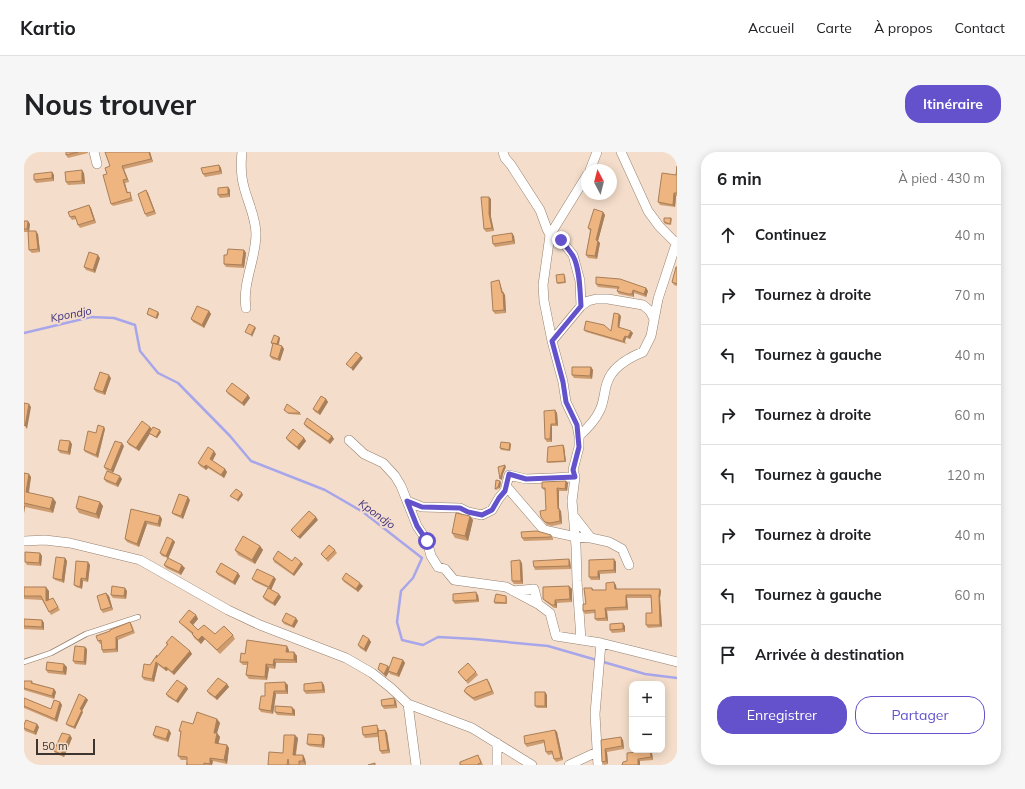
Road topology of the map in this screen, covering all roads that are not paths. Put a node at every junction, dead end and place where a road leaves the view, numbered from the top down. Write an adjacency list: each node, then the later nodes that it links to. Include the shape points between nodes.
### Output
1 (94, 152): 6 (street)
2 (242, 152): 12 (street, via 242,178 256,234 244,297)
3 (503, 152): 9 (street, via 540,210)
4 (597, 152): 7 (street)
5 (621, 152): 10 (street, via 648,211)
6 (97, 164)
7 (592, 164)
8 (581, 185): 9 (street)
9 (550, 235): 11 (street, via 561,240 573,255 580,281); 14 (street, via 543,285)
10 (676, 247): 13 (street, via 658,299)
11 (581, 306): 13 (street, via 596,299 643,305); 14 (street)
12 (246, 308)
13 (654, 319): 15 (street, via 651,336 643,352 631,357 612,371 600,410 591,425)
14 (552, 341): 15 (street, via 566,402 577,425)
15 (579, 436): 17 (street, via 573,470)
16 (348, 440): 19 (street, via 364,454 383,463 395,476)
17 (575, 477): 18 (street, via 526,479 509,474); 20 (street)
18 (506, 486): 19 (street, via 492,510 482,515 460,508 422,507); 21 (street, via 544,530)
19 (407, 501): 26 (street, via 417,526 427,541 431,556 438,567 445,569 454,580 506,587 550,613 556,636)
20 (573, 515): 21 (street); 22 (street)
21 (576, 537): 22 (street); 26 (street)
22 (591, 538): 24 (street, via 609,542 622,549)
23 (24, 541): 30 (street, via 70,542 140,560 228,610 346,658 372,673)
24 (629, 565)
25 (138, 617): 28 (lane, via 86,634 51,653)
26 (581, 640): 27 (street)
27 (601, 646): 29 (street); 32 (street, via 595,714)
28 (24, 662)
29 (677, 662)
30 (408, 704): 31 (street, via 472,728); 33 (street)
31 (497, 743): 34 (street); 35 (street)
32 (597, 752): 36 (street); 37 (street)
33 (416, 765)
34 (497, 765)
35 (532, 765)
36 (569, 765)
37 (598, 765)

